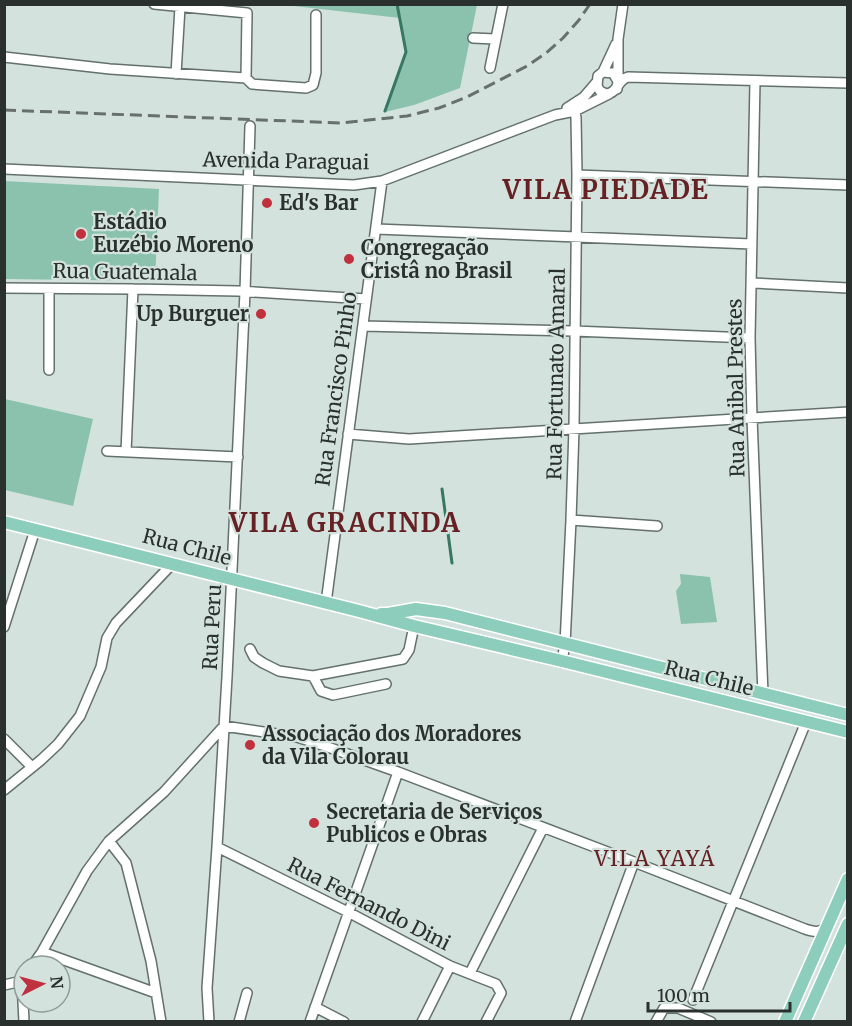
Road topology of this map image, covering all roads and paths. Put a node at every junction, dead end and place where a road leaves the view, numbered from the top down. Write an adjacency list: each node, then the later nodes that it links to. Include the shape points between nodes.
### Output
1 (154, 4): 4 (street)
2 (503, 4): 7 (street)
3 (623, 4): 8 (street)
4 (180, 7): 12 (street); 13 (street, via 247,13)
5 (316, 15): 13 (street, via 313,85 306,88 252,84)
6 (473, 39): 7 (street)
7 (495, 39): 10 (street)
8 (618, 39): 11 (street); 16 (street)
9 (4, 57): 12 (street)
10 (490, 68)
11 (603, 72): 15 (street); 16 (street, via 613,73)
12 (176, 74): 13 (street)
13 (246, 78)
14 (755, 81): 16 (street, via 628,77); 17 (street); 25 (street, Rua Anibal Prestes)
15 (596, 83): 18 (street, via 600,91); 19 (street)
16 (618, 83): 18 (street, Avenida Paraguai, via 615,91)
17 (848, 83)
18 (609, 93): 19 (street, Avenida Paraguai)
19 (573, 108): 22 (street, Rua Fortunato Amaral); 24 (street, Avenida Paraguai)
20 (250, 126): 23 (street, Rua Peru)
21 (4, 169): 23 (street, Avenida Paraguai)
22 (577, 175): 25 (street); 28 (street, Rua Fortunato Amaral)
23 (248, 180): 24 (street, Avenida Paraguai, via 354,185); 35 (street, Rua Peru)
24 (382, 181): 27 (street, Rua Francisco Pinho)
25 (753, 182): 26 (street); 29 (street, Rua Anibal Prestes)
26 (848, 185)
27 (376, 229): 28 (street); 36 (street, Rua Francisco Pinho)
28 (576, 237): 29 (street); 38 (street, Rua Fortunato Amaral)
29 (752, 244): 30 (street, Rua Anibal Prestes)
30 (753, 283): 32 (street); 39 (street, Rua Anibal Prestes)
31 (4, 288): 33 (street, Rua Guatemala)
32 (848, 288)
33 (49, 289): 34 (street, Rua Guatemala); 40 (street)
34 (133, 289): 35 (street, Rua Guatemala); 46 (street)
35 (245, 292): 36 (street, Rua Guatemala); 47 (street, Rua Peru)
36 (366, 299): 37 (street, Rua Francisco Pinho)
37 (363, 326): 38 (street); 44 (street, Rua Francisco Pinho)
38 (574, 331): 39 (street); 43 (street, Rua Fortunato Amaral)
39 (750, 338): 42 (street, Rua Anibal Prestes)
40 (49, 370)
41 (848, 412): 42 (street)
42 (752, 418): 43 (street); 64 (street, Rua Anibal Prestes)
43 (574, 428): 44 (street, via 409,440); 48 (street, Rua Fortunato Amaral)
44 (348, 434): 54 (street, Rua Francisco Pinho)
45 (107, 451): 46 (street)
46 (126, 452): 47 (street)
47 (238, 456): 53 (street, Rua Peru)
48 (572, 520): 50 (street); 59 (street, Rua Fortunato Amaral)
49 (4, 522): 51 (main road, Rua Chile)
50 (657, 526)
51 (35, 530): 52 (main road, Rua Chile); 57 (street)
52 (173, 563): 53 (main road, Rua Chile); 70 (street, via 116,623 80,716)
53 (232, 579): 54 (main road, Rua Chile); 67 (street, Rua Peru)
54 (326, 603): 56 (main road, Rua Chile)
55 (416, 609): 56 (main road, Rua Chile, via 388,614); 58 (main road, via 409,615); 59 (main road, Rua Chile)
56 (359, 610): 58 (main road, Rua Chile)
57 (5, 625)
58 (414, 626): 61 (main road, Rua Chile); 62 (street, via 403,659)
59 (565, 644): 61 (street); 64 (main road, Rua Chile)
60 (250, 649): 62 (street, via 255,657 279,671)
61 (562, 661): 66 (main road, Rua Chile)
62 (313, 676): 63 (street, via 321,691 333,695)
63 (387, 684)
64 (764, 694): 65 (main road, Rua Chile)
65 (848, 715)
66 (806, 722): 68 (main road, Rua Chile); 78 (street)
67 (224, 726): 71 (street, via 297,737); 74 (street, via 165,792); 75 (street, Rua Peru)
68 (848, 732)
69 (4, 739): 70 (street)
70 (32, 767): 72 (street)
71 (398, 772): 73 (street); 79 (street)
72 (4, 790)
73 (543, 828): 76 (street); 87 (street)
74 (109, 841): 85 (street, via 87,871); 88 (street, via 126,863)
75 (218, 848): 79 (street, Rua Fernando Dini); 93 (street, Rua Peru, via 207,988)
76 (634, 862): 78 (street); 99 (street)
77 (848, 879): 81 (main road)
78 (734, 901): 82 (street); 90 (street)
79 (348, 912): 86 (street, Rua Fernando Dini); 91 (street)
80 (848, 924): 83 (main road)
81 (827, 927): 82 (street, via 817,932); 84 (main road)
82 (805, 929): 84 (street, via 815,938)
83 (843, 948): 103 (main road)
84 (817, 950): 102 (main road)
85 (42, 952): 88 (street)
86 (450, 966): 87 (street, Rua Fernando Dini); 97 (street)
87 (470, 973): 98 (street, Rua Fernando Dini, via 496,984 501,993)
88 (156, 993): 92 (street)
89 (247, 993): 94 (street)
90 (693, 1000)
91 (315, 1007): 95 (street); 96 (street)
92 (161, 1022)
93 (209, 1022)
94 (238, 1022)
95 (310, 1022)
96 (344, 1022)
97 (422, 1022)
98 (486, 1022)
99 (575, 1022)
100 (656, 1022): 101 (street, via 664,1008 678,1008)
101 (711, 1022)
102 (784, 1022)
103 (804, 1022)

